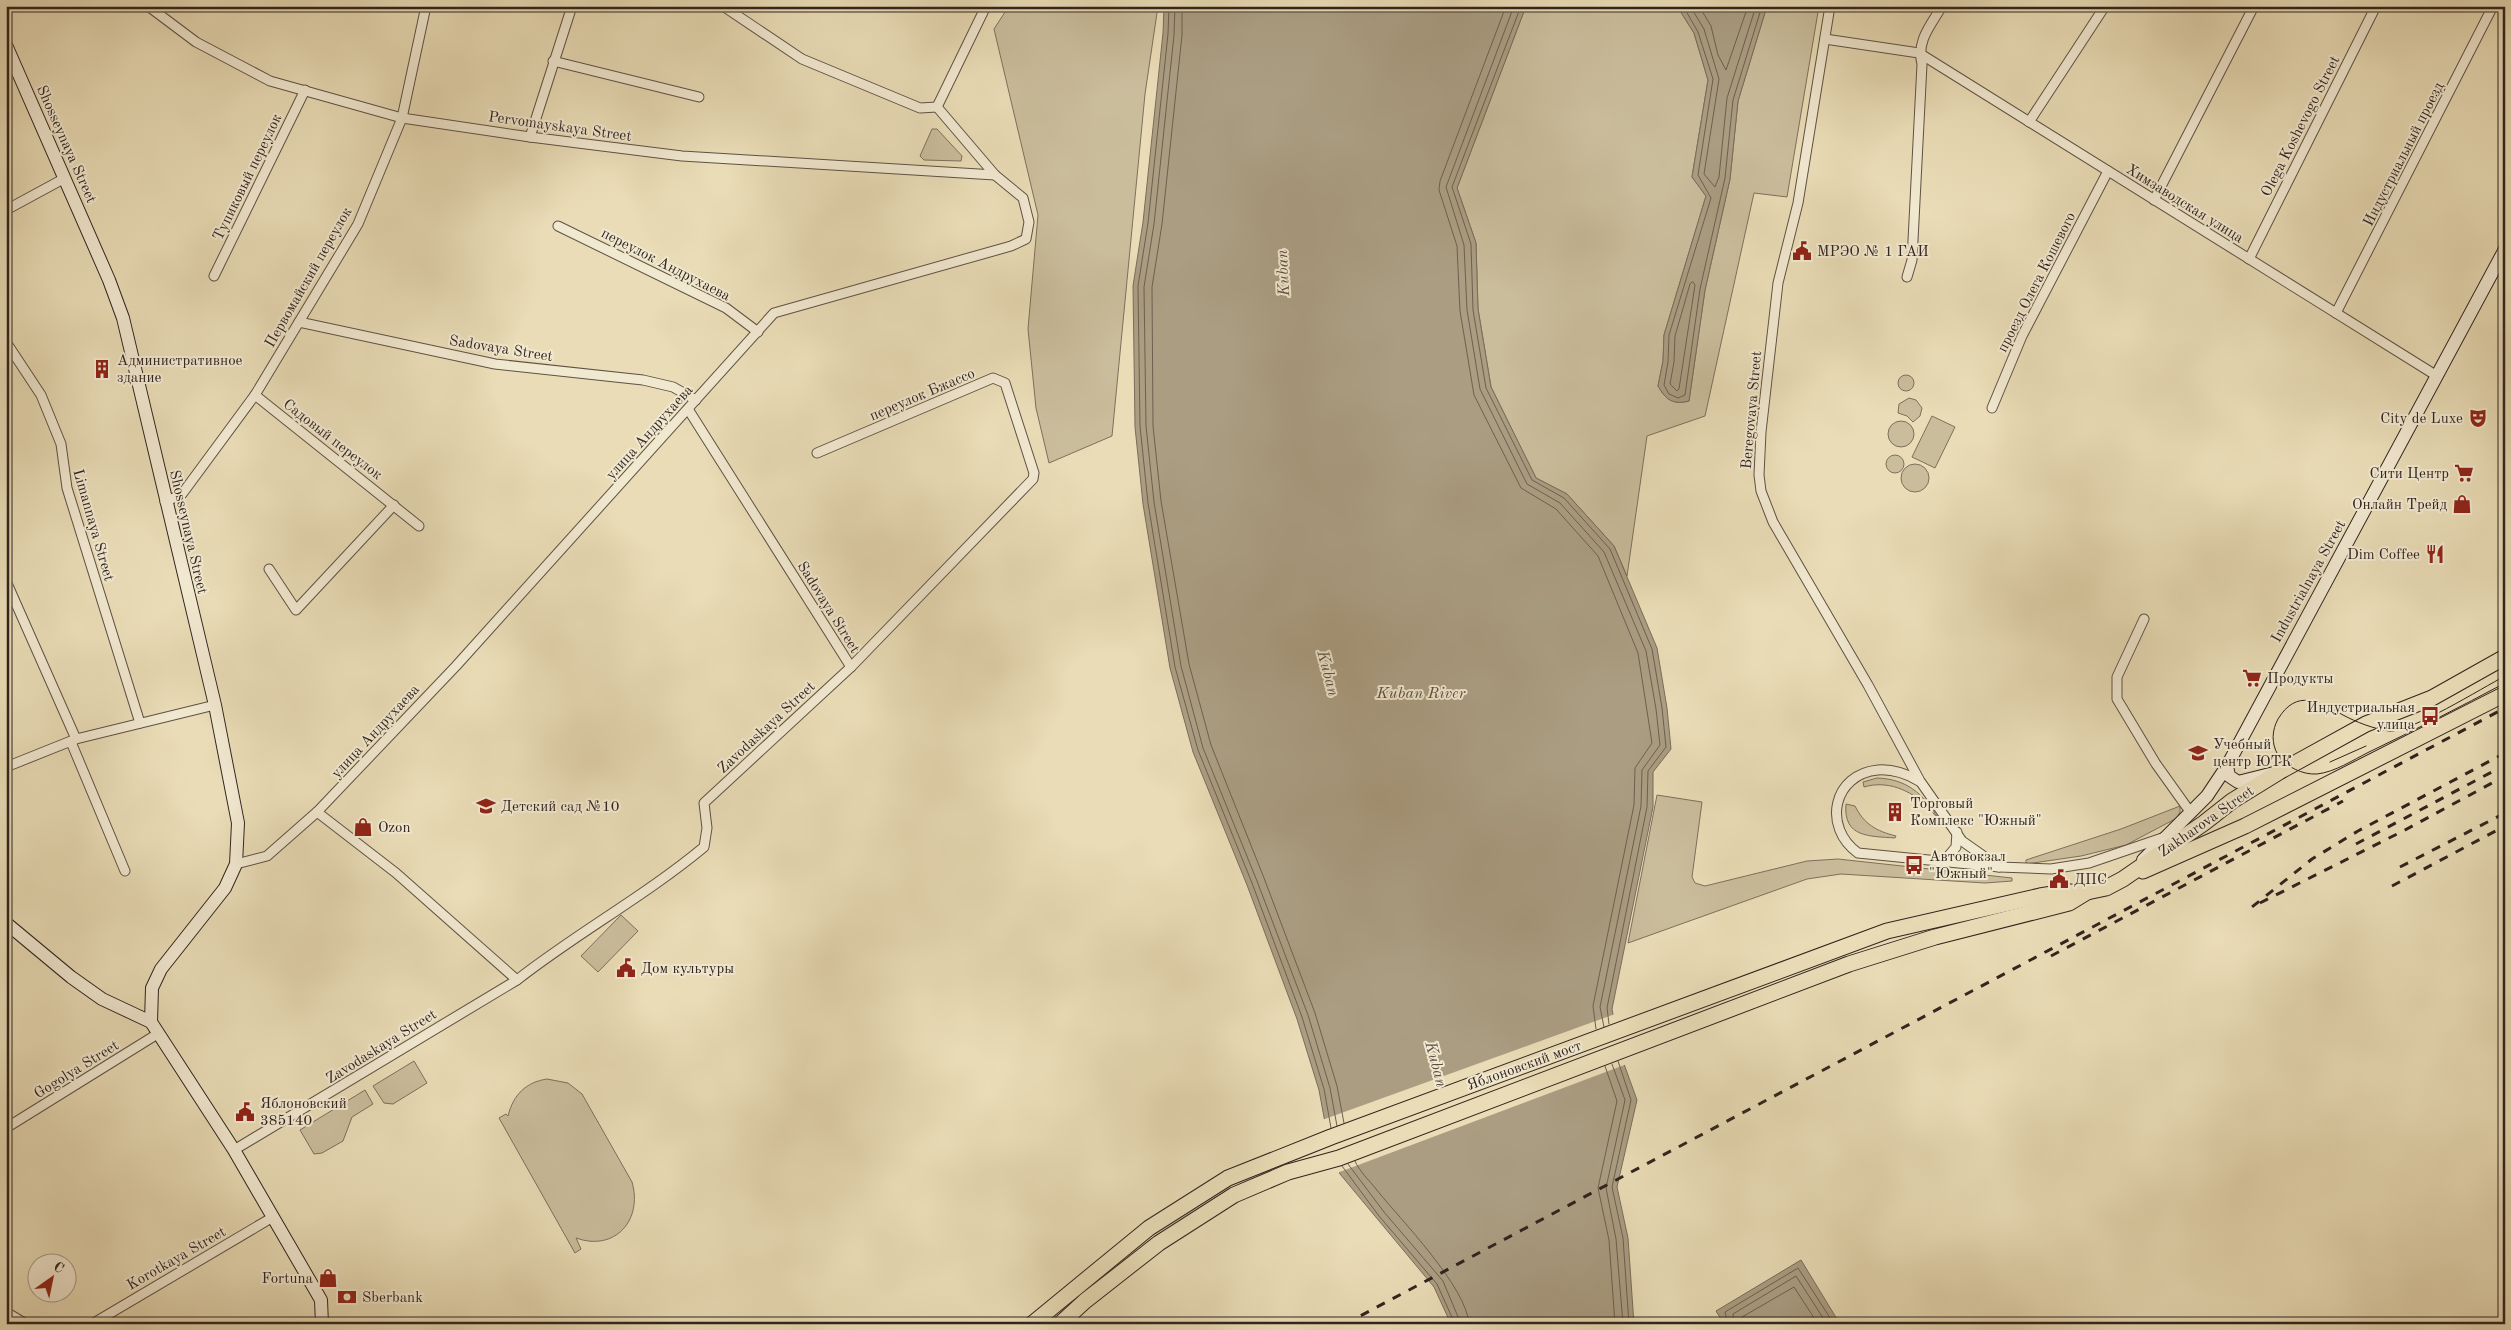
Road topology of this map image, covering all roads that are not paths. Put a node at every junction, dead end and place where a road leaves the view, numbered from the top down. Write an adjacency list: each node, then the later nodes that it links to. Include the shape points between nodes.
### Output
1 (148, 6): 16 (street, Pervomayskaya Street, via 196,42 270,81)
2 (426, 6): 19 (street, Первомайский переулок)
3 (572, 6): 15 (street)
4 (723, 6): 18 (street, via 802,59 920,108)
5 (986, 6): 18 (street)
6 (1830, 6): 12 (street, Beregovaya Street)
7 (1942, 6): 14 (street, via 1921,39)
8 (2106, 6): 20 (street)
9 (2254, 6): 25 (street)
10 (2376, 6): 29 (street, Olega Koshevogo Street)
11 (2493, 6): 32 (street, Индустриальный проезд)
12 (1824, 39): 14 (street, Химзаводская улица); 58 (street, Beregovaya Street, via 1798,203 1778,283 1766,377 1760,483 1773,522)
13 (6, 45): 24 (main road, Shosseynaya Street)
14 (1919, 54): 20 (street, Химзаводская улица); 31 (street, via 1922,64 1912,260)
15 (553, 61): 17 (street); 21 (street)
16 (305, 90): 19 (street, Pervomayskaya Street); 30 (street, Тупиковый переулок)
17 (699, 97)
18 (937, 107): 23 (street, улица Андрухаева)
19 (402, 118): 21 (street, Pervomayskaya Street); 33 (street, Первомайский переулок, via 358,224)
20 (2029, 122): 22 (street, Химзаводская улица)
21 (530, 137): 23 (street, Pervomayskaya Street, via 682,156)
22 (2108, 171): 25 (street, Химзаводская улица); 39 (street, проезд Олега Кошевого, via 2022,336)
23 (995, 175): 34 (street, улица Андрухаева, via 1023,198 1029,222 1026,239 774,313)
24 (65, 178): 26 (street); 43 (main road, Shosseynaya Street, via 123,318)
25 (2154, 200): 29 (street, Химзаводская улица)
26 (6, 210)
27 (558, 226): 34 (street, переулок Андрухаева, via 726,308)
28 (2505, 249): 36 (main road, Industrialnaya Street)
29 (2249, 259): 32 (street, Химзаводская улица)
30 (214, 276)
31 (1907, 277)
32 (2336, 313): 36 (street, Химзаводская улица)
33 (299, 322): 37 (street, Первомайский переулок); 38 (street, Sadovaya Street, via 495,364 643,380 673,387)
34 (758, 332): 38 (street, улица Андрухаева)
35 (6, 342): 53 (street, Limannaya Street, via 41,395 61,444 67,488)
36 (2437, 376): 56 (main road, Industrialnaya Street)
37 (255, 395): 43 (street, Первомайский переулок, via 182,494); 44 (street, Садовый переулок)
38 (696, 400): 40 (street, улица Андрухаева)
39 (1992, 408)
40 (688, 409): 50 (street, Sadovaya Street); 61 (street, улица Андрухаева, via 456,666)
41 (817, 453): 42 (street, переулок Бжассо, via 993,378 1005,383)
42 (1034, 473): 50 (street, Zavodaskaya Street, via 1033,479)
43 (165, 502): 52 (main road, Shosseynaya Street)
44 (394, 505): 45 (street, Садовый переулок); 46 (street, via 296,610)
45 (419, 526)
46 (269, 568)
47 (6, 581): 54 (street)
48 (2144, 619): 62 (street, via 2117,677 2117,699 2156,764)
49 (2505, 657): 57 (main road, Zakharova Street, via 2432,698 2366,724)
50 (851, 667): 77 (street, Zavodaskaya Street, via 704,802 707,828 704,847 668,877 556,949)
51 (2505, 694): 64 (main road, Zakharova Street)
52 (215, 705): 53 (street); 69 (main road, Shosseynaya Street, via 237,812)
53 (140, 723): 54 (street)
54 (74, 740): 55 (street); 71 (street)
55 (6, 766)
56 (2228, 766): 57 (main road, via 2229,776 2238,782); 59 (main road, Industrialnaya Street)
57 (2279, 772): 60 (main road, Zakharova Street)
58 (1920, 781): 65 (street); 68 (street, via 1886,770 1855,779 1836,806 1840,835 1858,853)
59 (2207, 796): 62 (main road, Industrialnaya Street); 63 (main road, via 2202,811)
60 (2232, 801): 63 (main road, Zakharova Street); 64 (main road, via 2232,817)
61 (317, 812): 69 (street, улица Андрухаева, via 267,856); 77 (street, via 396,873)
62 (2191, 813): 67 (main road, Industrialnaya Street)
63 (2204, 823): 66 (main road, via 2213,835); 72 (main road, Zakharova Street)
64 (2244, 826): 66 (main road, Zakharova Street)
65 (1956, 832): 68 (street, via 1956,847); 70 (street, via 1971,849)
66 (2222, 836): 72 (main road, Zakharova Street)
67 (2165, 837): 70 (street, via 2089,863 2051,868); 72 (main road, Industrialnaya Street)
68 (1945, 860): 70 (street)
69 (236, 864): 78 (main road, Shosseynaya Street, via 225,888 161,969 152,988)
70 (1999, 867)
71 (125, 871)
72 (2123, 879): 73 (main road, Zakharova Street, via 2106,888)
73 (2087, 892): 75 (main road, Zakharova Street, via 2040,896 1887,930); 76 (main road, Zakharova Street, via 2069,903 1935,937)
74 (6, 923): 78 (main road, via 102,999)
75 (1824, 954): 87 (main road, Яблоновский мост, via 1228,1178 1149,1228)
76 (1829, 972): 88 (main road, Яблоновский мост, via 1339,1158 1288,1172 1234,1194 1159,1243)
77 (517, 980): 81 (street, Zavodaskaya Street)
78 (151, 1022): 79 (main road)
79 (159, 1033): 80 (street, Gogolya Street); 81 (main road)
80 (6, 1128)
81 (234, 1150): 82 (main road)
82 (273, 1217): 85 (street, Korotkaya Street); 86 (main road, via 321,1300)
83 (6, 1312): 84 (street)
84 (26, 1324)
85 (92, 1324)
86 (322, 1324)
87 (1032, 1324)
88 (1060, 1324)

